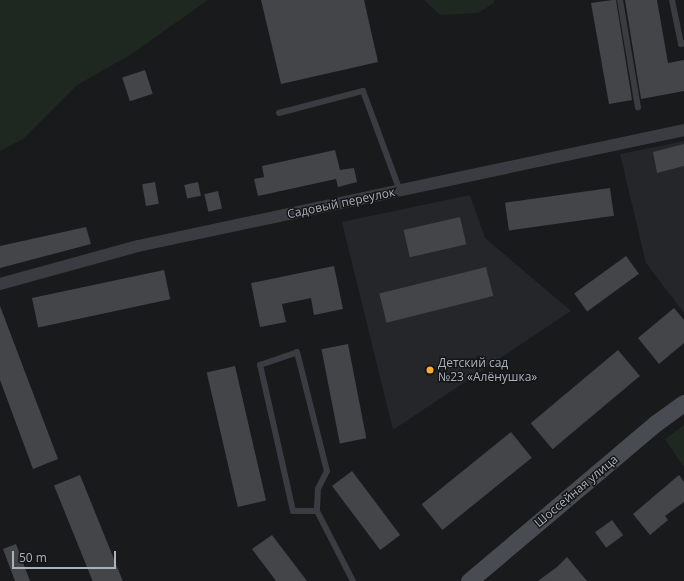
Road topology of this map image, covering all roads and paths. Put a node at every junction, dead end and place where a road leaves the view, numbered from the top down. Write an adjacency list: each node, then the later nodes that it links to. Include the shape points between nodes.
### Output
1 (620, 0): 4 (lane)
2 (672, 0): 3 (lane, via 681,44)
3 (684, 43)
4 (638, 108)
5 (279, 113): 7 (lane, via 363,91)
6 (684, 130): 7 (street, Садовый переулок)
7 (400, 191): 8 (street, Садовый переулок, via 138,246)
8 (0, 284)
9 (684, 403): 12 (main road, Шоссейная улица, via 656,423)
10 (317, 511): 10 (lane, via 293,511 260,365 297,352 328,471 318,489); 11 (lane)
11 (353, 581)
12 (469, 581)

